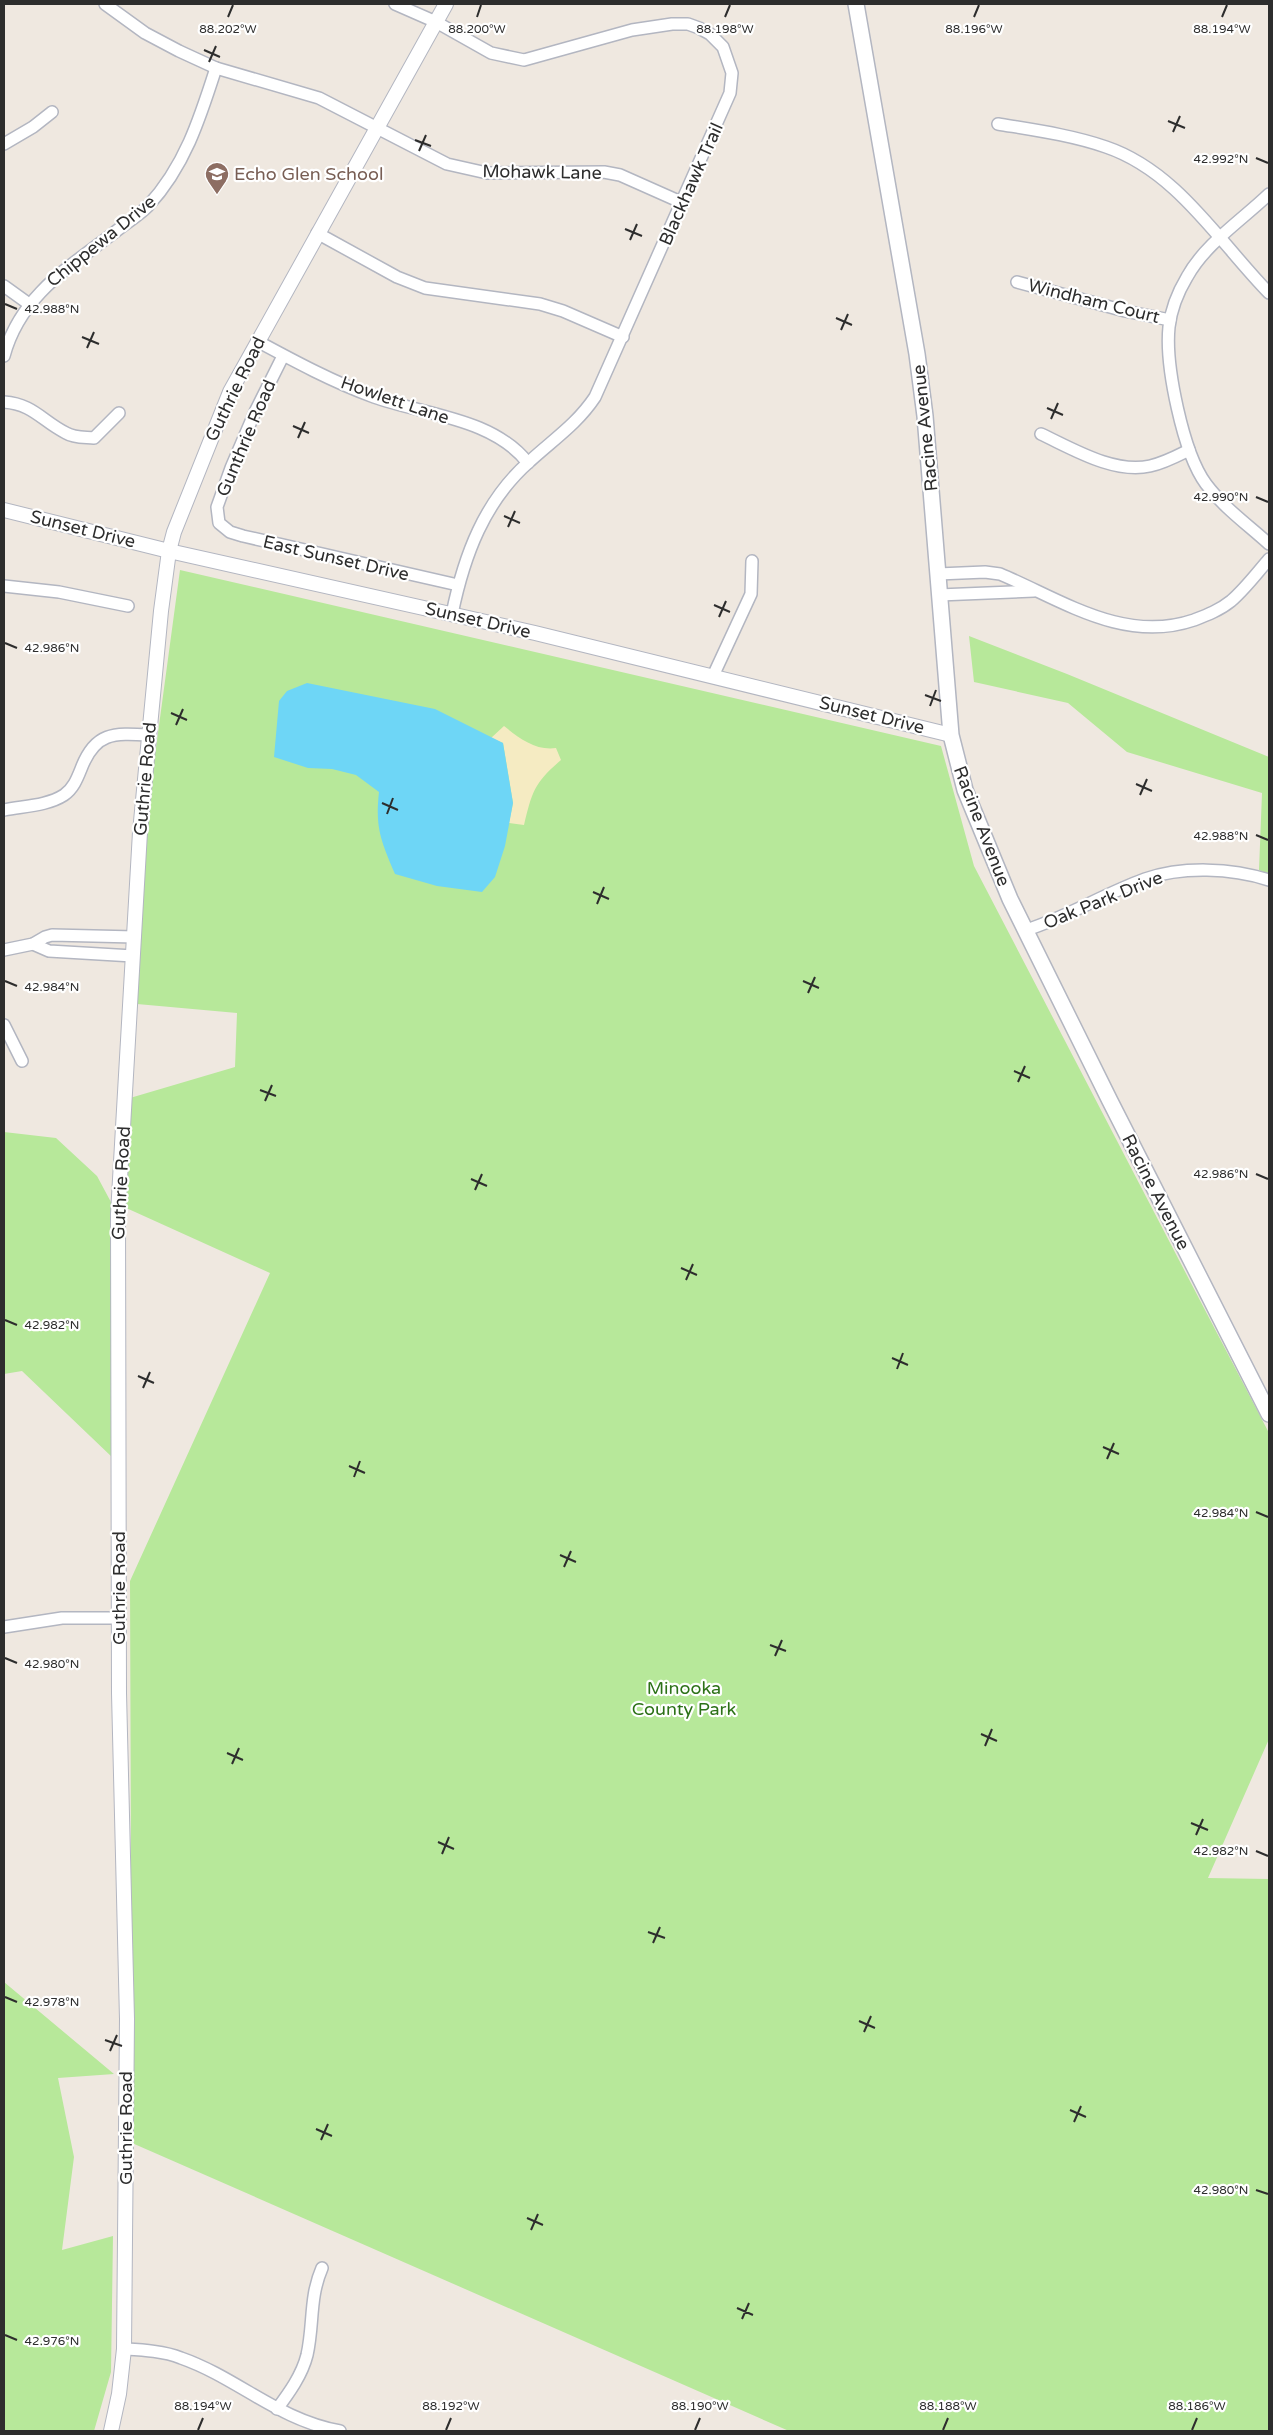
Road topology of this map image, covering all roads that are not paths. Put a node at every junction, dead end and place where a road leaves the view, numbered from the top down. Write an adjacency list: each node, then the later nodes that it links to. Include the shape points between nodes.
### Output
1 (105, 4): 6 (street, Mohawk Lane, via 145,33)
2 (395, 4): 5 (street, Blackhawk Trail)
3 (446, 4): 5 (street, Guthrie Road)
4 (856, 4): 35 (main road, Racine Avenue, via 917,354)
5 (436, 22): 9 (street, Guthrie Road); 12 (street, Blackhawk Trail, via 492,53 524,60 632,30 672,24 688,24 710,34 723,46 732,83)
6 (216, 68): 9 (street, Mohawk Lane, via 319,98); 18 (street, Chippewa Drive, via 185,155 164,187 138,215 62,271)
7 (52, 112): 10 (street)
8 (998, 124): 14 (street, via 1079,139 1133,160 1175,190)
9 (376, 128): 12 (street, Mohawk Lane, via 424,155 469,170 487,173 604,172 620,175); 13 (street, Guthrie Road)
10 (4, 144)
11 (1269, 194): 14 (street)
12 (683, 202): 20 (street, Blackhawk Trail)
13 (317, 233): 20 (street, via 397,277 425,288 540,304); 21 (street, Guthrie Road)
14 (1220, 239): 17 (street); 19 (street, via 1187,277)
15 (1017, 282): 19 (street, Windham Court, via 1125,312)
16 (4, 286): 18 (street)
17 (1269, 293)
18 (29, 304): 22 (street, Chippewa Drive, via 13,329)
19 (1170, 320): 27 (street, via 1171,369)
20 (623, 338): 28 (street, Blackhawk Trail, via 588,408 566,432)
21 (257, 341): 23 (street, Howlett Lane); 32 (street, Guthrie Road, via 209,440)
22 (4, 356)
23 (283, 356): 28 (street, Howlett Lane, via 374,397 480,427 509,443); 30 (street, Gunthrie Road, via 232,468 217,507)
24 (4, 402): 25 (street, via 24,405 76,437 94,438)
25 (119, 413)
26 (1042, 434): 27 (street, via 1105,462 1128,468 1152,466)
27 (1189, 450): 31 (street, via 1206,484 1227,508)
28 (528, 463): 36 (street, Blackhawk Trail, via 501,494 476,533)
29 (4, 510): 32 (street, Sunset Drive)
30 (219, 522): 36 (street, East Sunset Drive, via 230,532 243,536)
31 (1269, 544)
32 (169, 551): 41 (street, Sunset Drive); 43 (street, Guthrie Road)
33 (1269, 559): 38 (street, via 1236,596 1219,609 1185,623 1164,627 1138,627 1103,620)
34 (752, 560): 42 (street, via 751,594)
35 (938, 574): 38 (street, via 993,572); 39 (main road, Racine Avenue)
36 (458, 585): 41 (street, Blackhawk Trail)
37 (4, 586): 40 (street, via 59,592)
38 (1034, 591): 39 (street)
39 (939, 595): 44 (main road, Racine Avenue)
40 (128, 606)
41 (452, 614): 42 (street, Sunset Drive)
42 (713, 676): 44 (street, Sunset Drive)
43 (149, 735): 45 (street, via 123,733 103,737 88,753 77,780 66,794 54,800); 49 (street, Guthrie Road)
44 (951, 735): 47 (main road, Racine Avenue, via 965,790)
45 (4, 810)
46 (1269, 880): 47 (street, Oak Park Drive, via 1242,873 1193,871 1167,874 1146,879 1054,921)
47 (1026, 930): 56 (main road, Racine Avenue)
48 (86, 936): 49 (street); 50 (street, via 52,935); 52 (street)
49 (134, 937): 53 (street, Guthrie Road)
50 (33, 944): 51 (street); 52 (street, via 49,951)
51 (4, 950)
52 (84, 952): 53 (street)
53 (134, 956): 57 (street, Guthrie Road, via 118,1270)
54 (4, 1025): 55 (street)
55 (22, 1061)
56 (1269, 1414)
57 (119, 1618): 58 (street, via 62,1618); 60 (street, Guthrie Road, via 126,1990)
58 (4, 1627)
59 (322, 2268): 61 (street, via 314,2285 306,2357)
60 (124, 2349): 61 (street, via 180,2357); 62 (street, Guthrie Road)
61 (277, 2409): 63 (street, via 323,2428)
62 (111, 2431)
63 (340, 2431)

